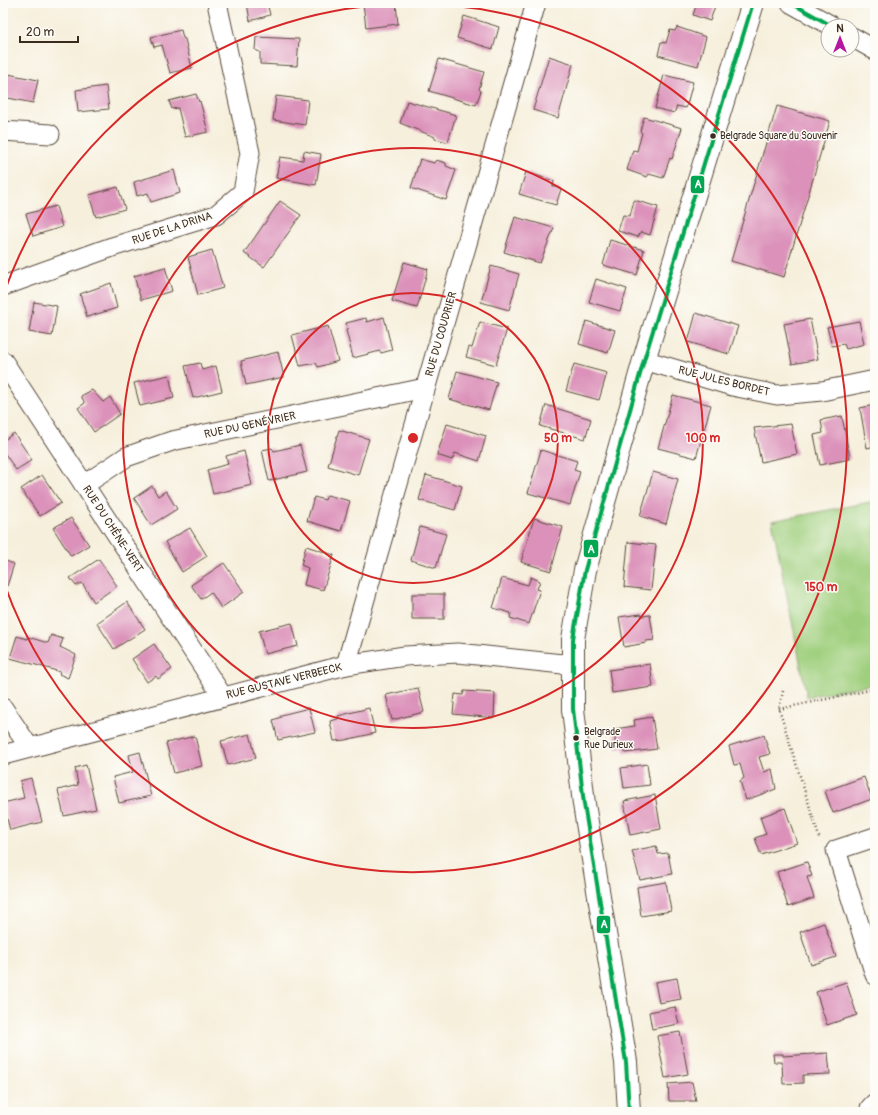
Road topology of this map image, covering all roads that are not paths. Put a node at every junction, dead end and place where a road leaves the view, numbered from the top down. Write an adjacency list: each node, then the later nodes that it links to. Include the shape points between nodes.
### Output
1 (217, 3): 10 (street, RUE DE LA DRINA, via 250,153 243,192 216,215 112,247)
2 (536, 3): 14 (street, RUE DU COUDRIER)
3 (753, 3): 11 (street)
4 (791, 3): 5 (street)
5 (820, 19)
6 (860, 42): 7 (street)
7 (875, 50)
8 (3, 132): 9 (street)
9 (50, 134)
10 (3, 286)
11 (644, 360): 13 (street, RUE JULES BORDET, via 732,386 777,395 822,391); 17 (street, via 584,570 573,639)
12 (3, 361): 15 (street, RUE DU CHÊNE-VERT)
13 (875, 380)
14 (425, 388): 15 (street, RUE DU GENÉVRIER, via 172,441 126,458); 16 (street, RUE DU COUDRIER)
15 (84, 485): 18 (street, RUE DU CHÊNE-VERT)
16 (346, 665): 17 (street, RUE GUSTAVE VERBEECK, via 405,656 458,653); 18 (street, RUE GUSTAVE VERBEECK)
17 (572, 665): 25 (street, via 573,709 584,804 626,1062)
18 (224, 696): 20 (street, RUE GUSTAVE VERBEECK)
19 (3, 708): 20 (street)
20 (29, 748): 21 (street, RUE GUSTAVE VERBEECK)
21 (3, 754)
22 (875, 837): 23 (street, via 836,850)
23 (875, 975)
24 (875, 1102): 26 (street)
25 (629, 1112)
26 (870, 1112)

